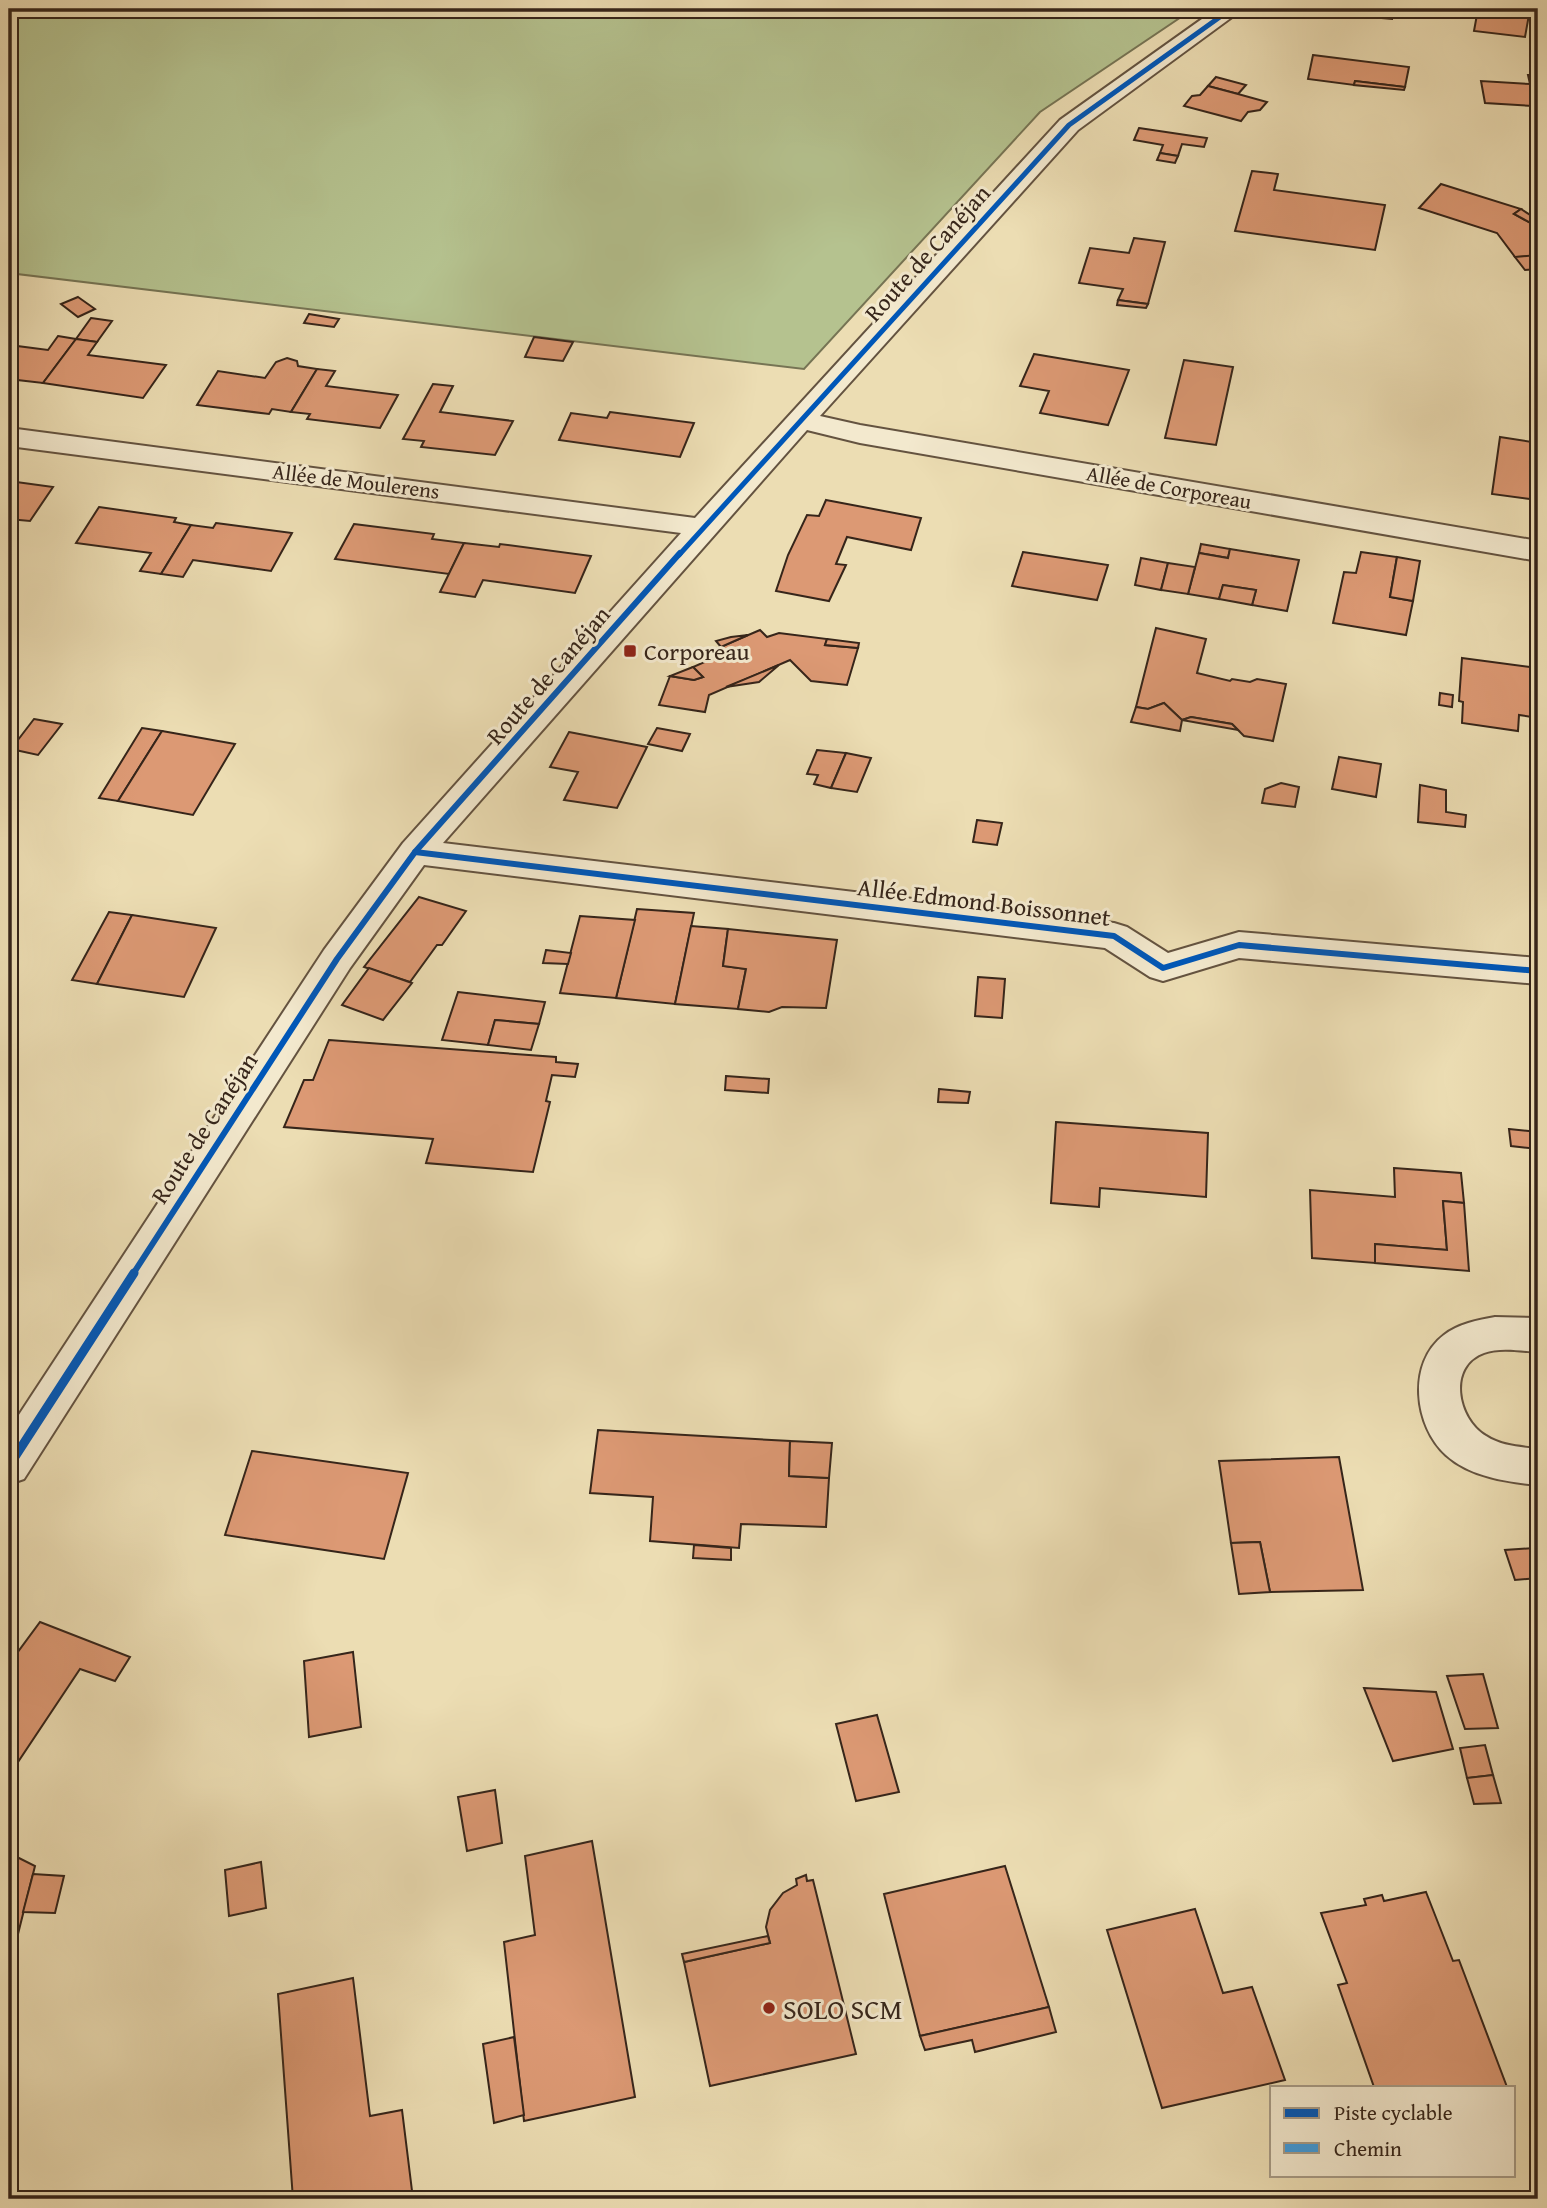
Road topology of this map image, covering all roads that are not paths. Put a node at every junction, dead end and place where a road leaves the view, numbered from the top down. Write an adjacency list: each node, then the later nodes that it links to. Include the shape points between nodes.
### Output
1 (1231, 9): 2 (street, Route de Canéjan, via 1069,125)
2 (801, 420): 4 (street, Route de Canéjan); 5 (street, Allée de Corporeau)
3 (9, 437): 4 (street, Allée de Moulerens)
4 (703, 529): 6 (street, Route de Canéjan)
5 (1538, 551)
6 (415, 852): 7 (street, Allée Edmond Boissonnet, via 1114,936 1163,968 1239,945); 9 (street, Route de Canéjan, via 337,959)
7 (1538, 971)
8 (1538, 1335): 10 (street, via 1499,1333 1468,1341 1444,1362 1438,1389 1445,1421 1460,1442 1483,1456)
9 (9, 1465)
10 (1538, 1467)

